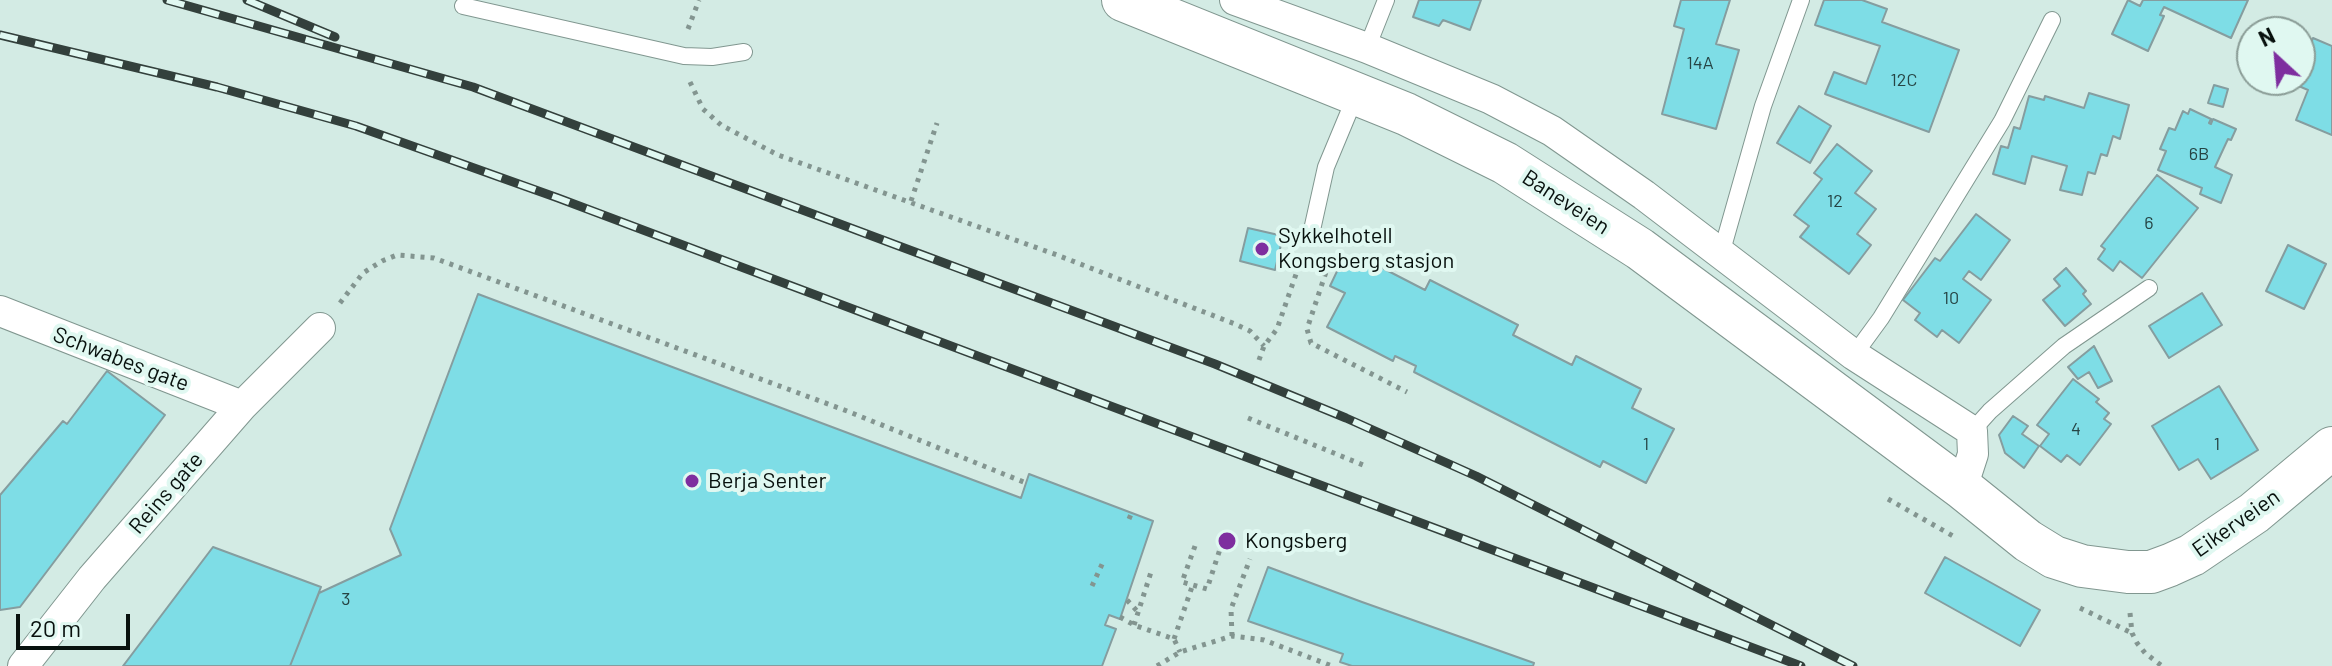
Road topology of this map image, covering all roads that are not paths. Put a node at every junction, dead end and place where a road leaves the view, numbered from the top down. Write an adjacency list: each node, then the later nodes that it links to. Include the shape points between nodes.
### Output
1 (1123, 0): 9 (main road, Baneveien)
2 (1235, 0): 7 (street)
3 (1386, 0): 7 (lane)
4 (1801, 0): 11 (lane, via 1763,106)
5 (463, 6): 8 (lane, via 684,56)
6 (2052, 20): 15 (lane, via 2002,121)
7 (1367, 48): 11 (street, via 1491,99 1552,131)
8 (744, 52)
9 (1357, 94): 10 (lane, via 1326,167); 19 (main road, Baneveien, via 1505,163 1640,249)
10 (1312, 230)
11 (1721, 254): 15 (street)
12 (2149, 288): 17 (lane, via 2064,346)
13 (0, 311): 16 (street, Schwabes gate)
14 (320, 328): 16 (street, Reins gate)
15 (1854, 355): 17 (street)
16 (242, 406): 21 (street, Reins gate)
17 (1972, 431): 19 (street, via 1973,454)
18 (2332, 448): 20 (main road, Eikerveien, via 2254,513)
19 (1962, 488): 20 (main road, Baneveien, via 2054,557)
20 (2129, 590)
21 (23, 666)

